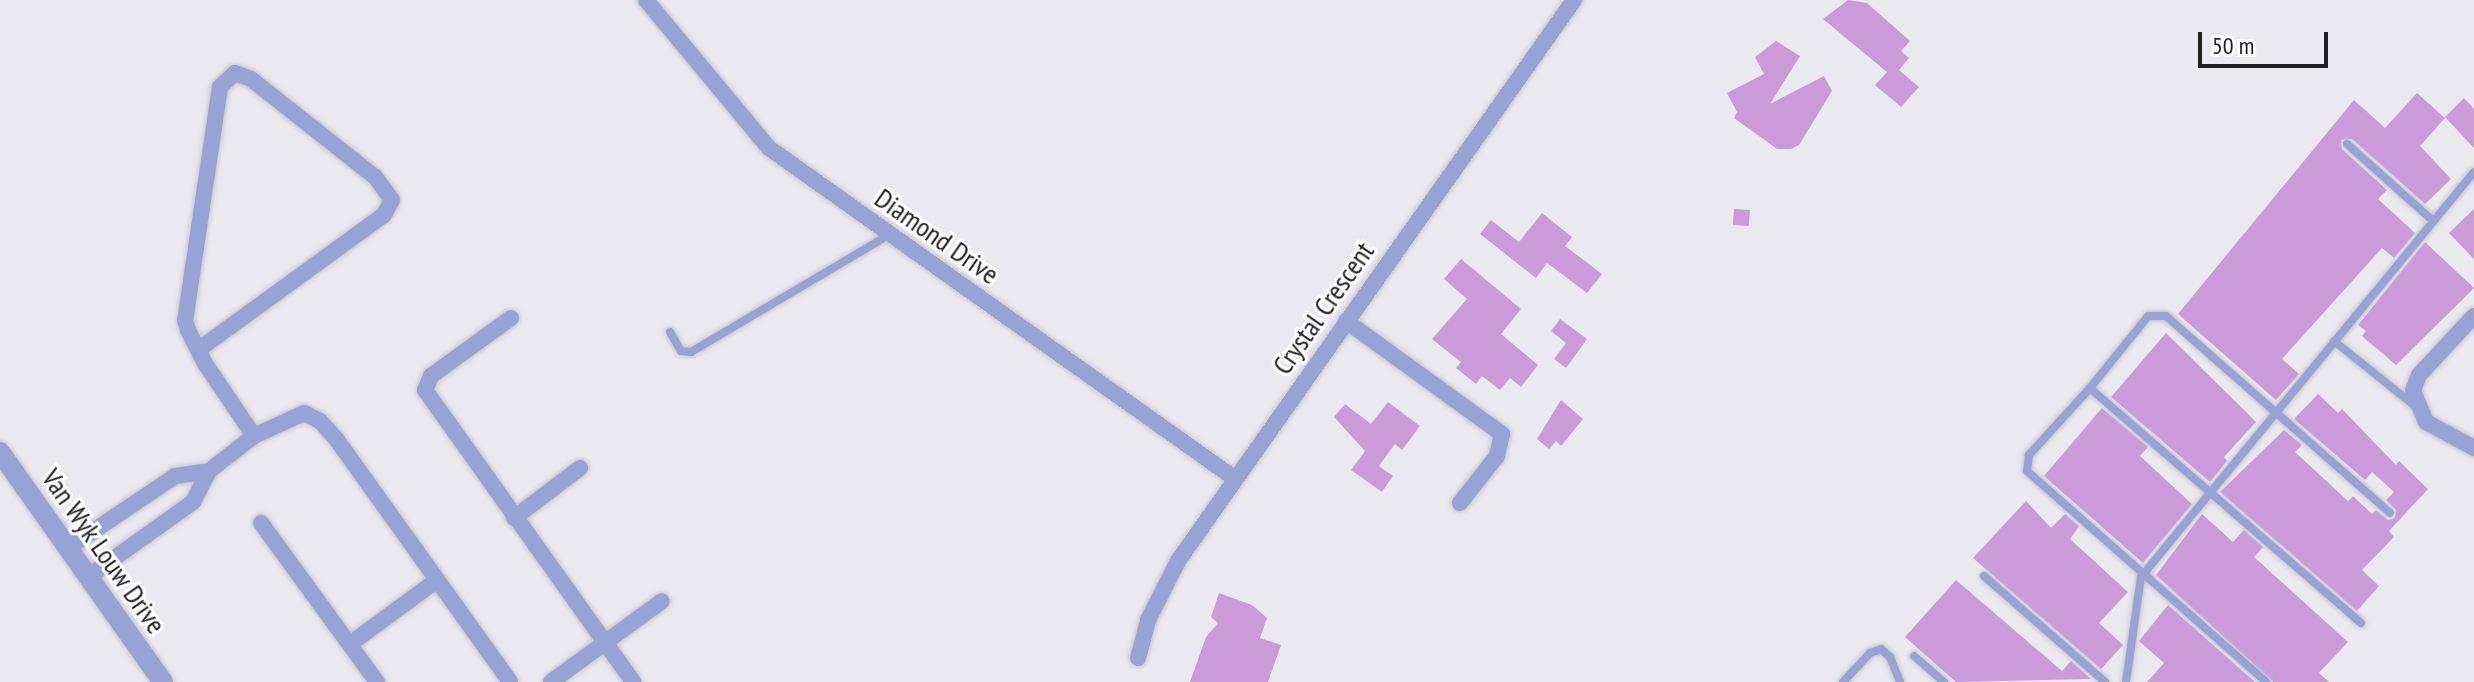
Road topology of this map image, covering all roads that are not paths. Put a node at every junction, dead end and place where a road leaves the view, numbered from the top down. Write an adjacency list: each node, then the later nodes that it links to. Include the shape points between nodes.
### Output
1 (646, 0): 6 (street, Diamond Drive, via 760,139)
2 (1574, 0): 9 (street, Crystal Crescent)
3 (2347, 144): 5 (lane)
4 (2474, 172): 5 (lane)
5 (2433, 221): 11 (lane)
6 (889, 235): 10 (lane, via 691,352 681,351); 21 (street, Diamond Drive)
7 (2474, 316): 14 (street, via 2415,381)
8 (511, 318): 25 (street, via 431,376 425,390)
9 (1346, 321): 21 (street, Crystal Crescent); 23 (street, via 1502,434 1497,456)
10 (670, 332)
11 (2334, 341): 14 (lane); 15 (lane)
12 (198, 350): 12 (street, via 185,306 220,87 235,73 251,79 375,177 392,200 384,215); 16 (street)
13 (2090, 388): 15 (lane, via 2143,321 2161,314); 22 (lane); 30 (lane, via 2029,455 2026,466 2037,484)
14 (2415, 406): 17 (street, via 2437,432)
15 (2277, 413): 22 (lane); 24 (lane)
16 (254, 436): 20 (street); 31 (street, via 295,415 320,421)
17 (2474, 448)
18 (0, 452): 27 (street, Van Wyk Louw Drive)
19 (580, 468): 25 (street)
20 (209, 471): 27 (street, via 175,476); 29 (street, via 193,502)
21 (1234, 478): 37 (street, Crystal Crescent, via 1160,592)
22 (2212, 494): 30 (lane); 33 (lane)
23 (1460, 503)
24 (2390, 513)
25 (514, 518): 35 (street)
26 (261, 523): 34 (street)
27 (68, 548): 29 (street, Van Wyk Louw Drive)
28 (1984, 576): 46 (lane)
29 (88, 577): 38 (street, Van Wyk Louw Drive)
30 (2141, 577): 47 (lane); 48 (lane)
31 (437, 580): 34 (street); 40 (street)
32 (662, 601): 35 (street)
33 (2361, 623)
34 (350, 644): 39 (street)
35 (605, 645): 41 (street); 42 (street)
36 (1914, 656): 45 (lane)
37 (1138, 658)
38 (163, 682)
39 (377, 682)
40 (510, 682)
41 (551, 682)
42 (633, 682)
43 (1843, 682): 44 (lane, via 1870,653 1881,649)
44 (1900, 682)
45 (1944, 682)
46 (2105, 682)
47 (2126, 682)
48 (2266, 682)

